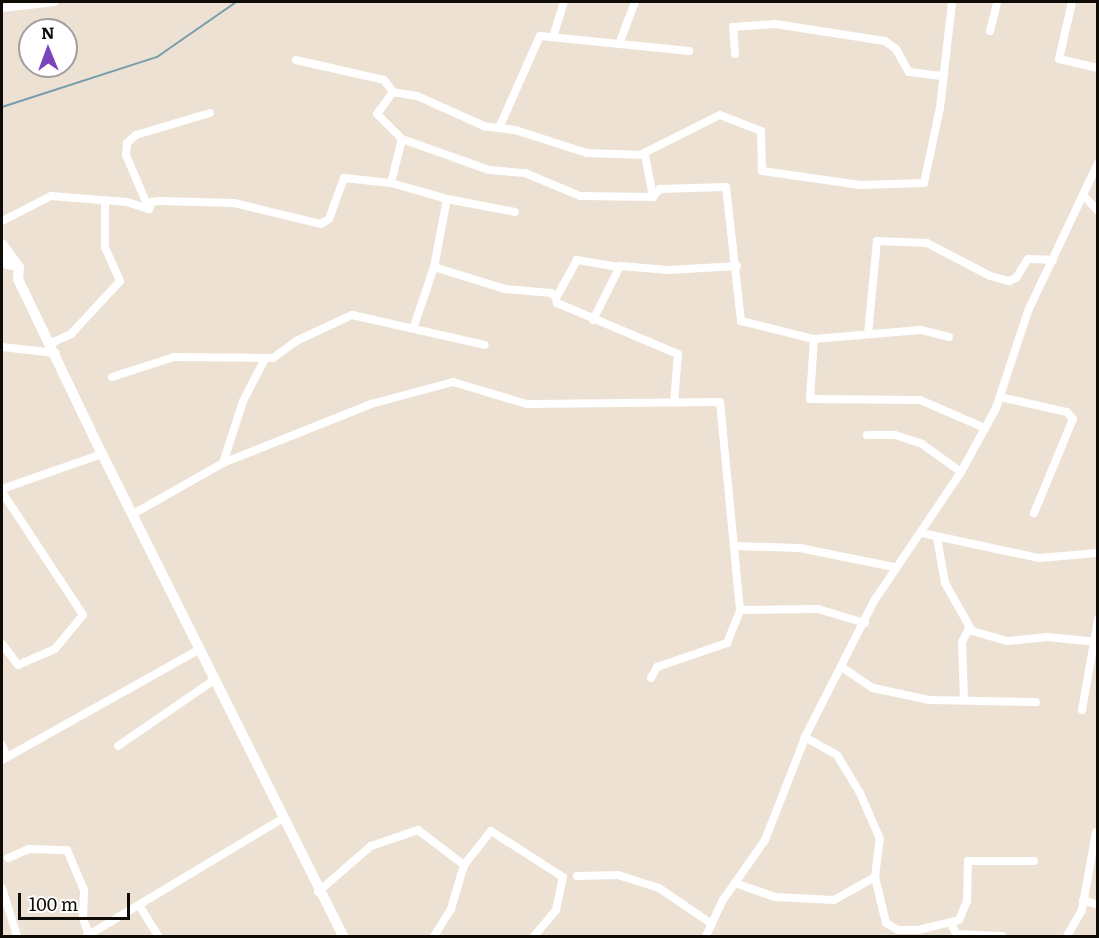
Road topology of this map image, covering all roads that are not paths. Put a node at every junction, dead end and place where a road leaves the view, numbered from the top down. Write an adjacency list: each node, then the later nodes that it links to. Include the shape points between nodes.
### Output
1 (55, 2): 7 (street)
2 (564, 2): 9 (street)
3 (635, 2): 10 (street)
4 (952, 2): 15 (street)
5 (997, 2): 8 (street)
6 (1072, 2): 14 (street, via 1059,59)
7 (2, 8)
8 (990, 31)
9 (554, 34): 10 (street); 18 (street, via 537,38 528,71)
10 (619, 44): 11 (street)
11 (689, 51)
12 (735, 54): 15 (street, via 733,27 775,24 885,41 896,49 909,72)
13 (297, 60): 16 (street, via 384,80)
14 (1098, 68)
15 (944, 76): 20 (street, via 929,175 918,186 860,185 762,171 761,131 720,115)
16 (393, 92): 18 (street, via 433,101 476,123); 19 (street, via 376,115)
17 (210, 113): 27 (street, via 136,135 127,143 126,155)
18 (499, 128): 20 (street, via 595,155)
19 (402, 139): 22 (street); 24 (street, via 489,170 525,173 580,196)
20 (642, 154): 24 (street, via 649,159)
21 (1098, 163): 23 (street)
22 (391, 183): 25 (street); 27 (street, via 344,178 329,219 321,224 234,203 161,201 152,202)
23 (1083, 196): 28 (street); 33 (street)
24 (653, 197): 34 (street, via 660,189 726,187)
25 (447, 199): 29 (street); 36 (street)
26 (105, 201): 27 (street); 30 (street, via 51,196); 46 (street, via 105,248 120,281)
27 (149, 209)
28 (1098, 211)
29 (514, 212)
30 (2, 220)
31 (2, 244): 35 (main road)
32 (2, 254): 35 (street, via 7,265)
33 (1053, 260): 41 (street, via 1028,260 1016,278 1009,281 990,276 927,243 877,241); 49 (street, via 1028,311)
34 (737, 266): 37 (street); 43 (street, via 742,322)
35 (19, 267): 46 (main road, via 18,279)
36 (434, 267): 38 (street, via 505,289 551,293); 40 (street)
37 (618, 267): 38 (street, via 578,259); 39 (street)
38 (556, 298): 39 (street, via 558,305)
39 (593, 320): 50 (street, via 680,356)
40 (414, 326): 44 (street); 47 (street, via 352,315)
41 (868, 334): 42 (street, via 920,330); 43 (street)
42 (949, 337)
43 (814, 339): 51 (street, via 811,400 920,400)
44 (485, 345)
45 (2, 347): 46 (street)
46 (53, 348): 53 (main road)
47 (265, 359): 48 (street, via 174,357); 54 (street, via 243,401)
48 (112, 377)
49 (1000, 397): 51 (street); 57 (street, via 1066,412 1073,419)
50 (674, 402): 54 (street, via 519,403 470,383 449,382 371,404); 61 (street, via 718,402 722,406)
51 (985, 428): 55 (street)
52 (867, 435): 55 (street, via 895,435 922,444)
53 (102, 454): 56 (street); 58 (main road)
54 (223, 463): 58 (street)
55 (961, 472): 59 (street)
56 (2, 491): 69 (street, via 83,615 55,649 18,664)
57 (1034, 513)
58 (133, 514): 70 (main road)
59 (922, 533): 60 (street); 63 (street)
60 (937, 538): 62 (street, via 1039,558); 67 (street, via 945,583)
61 (735, 546): 63 (street, via 800,548); 64 (street)
62 (1098, 553)
63 (894, 567): 66 (street)
64 (740, 610): 66 (street, via 818,609); 72 (street, via 727,643 657,667)
65 (1098, 619): 68 (street)
66 (865, 622): 71 (street)
67 (969, 628): 68 (street, via 1008,641 1047,637); 74 (street, via 962,642)
68 (1096, 642): 76 (street)
69 (2, 644)
70 (198, 650): 73 (main road); 80 (street)
71 (843, 668): 74 (street, via 882,691 929,700); 77 (street)
72 (651, 678)
73 (213, 680): 79 (street); 81 (main road)
74 (964, 700): 75 (street)
75 (1036, 702)
76 (1082, 710)
77 (805, 737): 87 (street, via 837,755 860,793 880,839); 88 (street, via 765,840)
78 (2, 745): 80 (street)
79 (118, 746)
80 (4, 759)
81 (282, 819): 90 (main road); 92 (street)
82 (1096, 832): 91 (street)
83 (9, 858): 98 (street, via 29,849 67,850 84,890 83,918)
84 (1034, 861): 95 (street, via 968,861 964,913)
85 (464, 865): 90 (street, via 418,830 411,830 371,846); 101 (street, via 451,909); 102 (street, via 491,831 563,877 556,910)
86 (577, 876): 94 (street, via 618,875 659,888)
87 (875, 877): 88 (street, via 834,900 785,899); 96 (street)
88 (735, 883): 94 (street)
89 (2, 888): 97 (street)
90 (318, 892): 100 (main road)
91 (1083, 900): 93 (street); 105 (street)
92 (139, 905): 98 (street); 99 (street)
93 (1098, 905)
94 (712, 924): 103 (street)
95 (952, 925): 96 (street); 104 (street, via 956,934)
96 (890, 932)
97 (17, 936)
98 (88, 936)
99 (158, 936)
100 (343, 936)
101 (434, 936)
102 (534, 936)
103 (706, 936)
104 (1002, 936)
105 (1067, 936)

